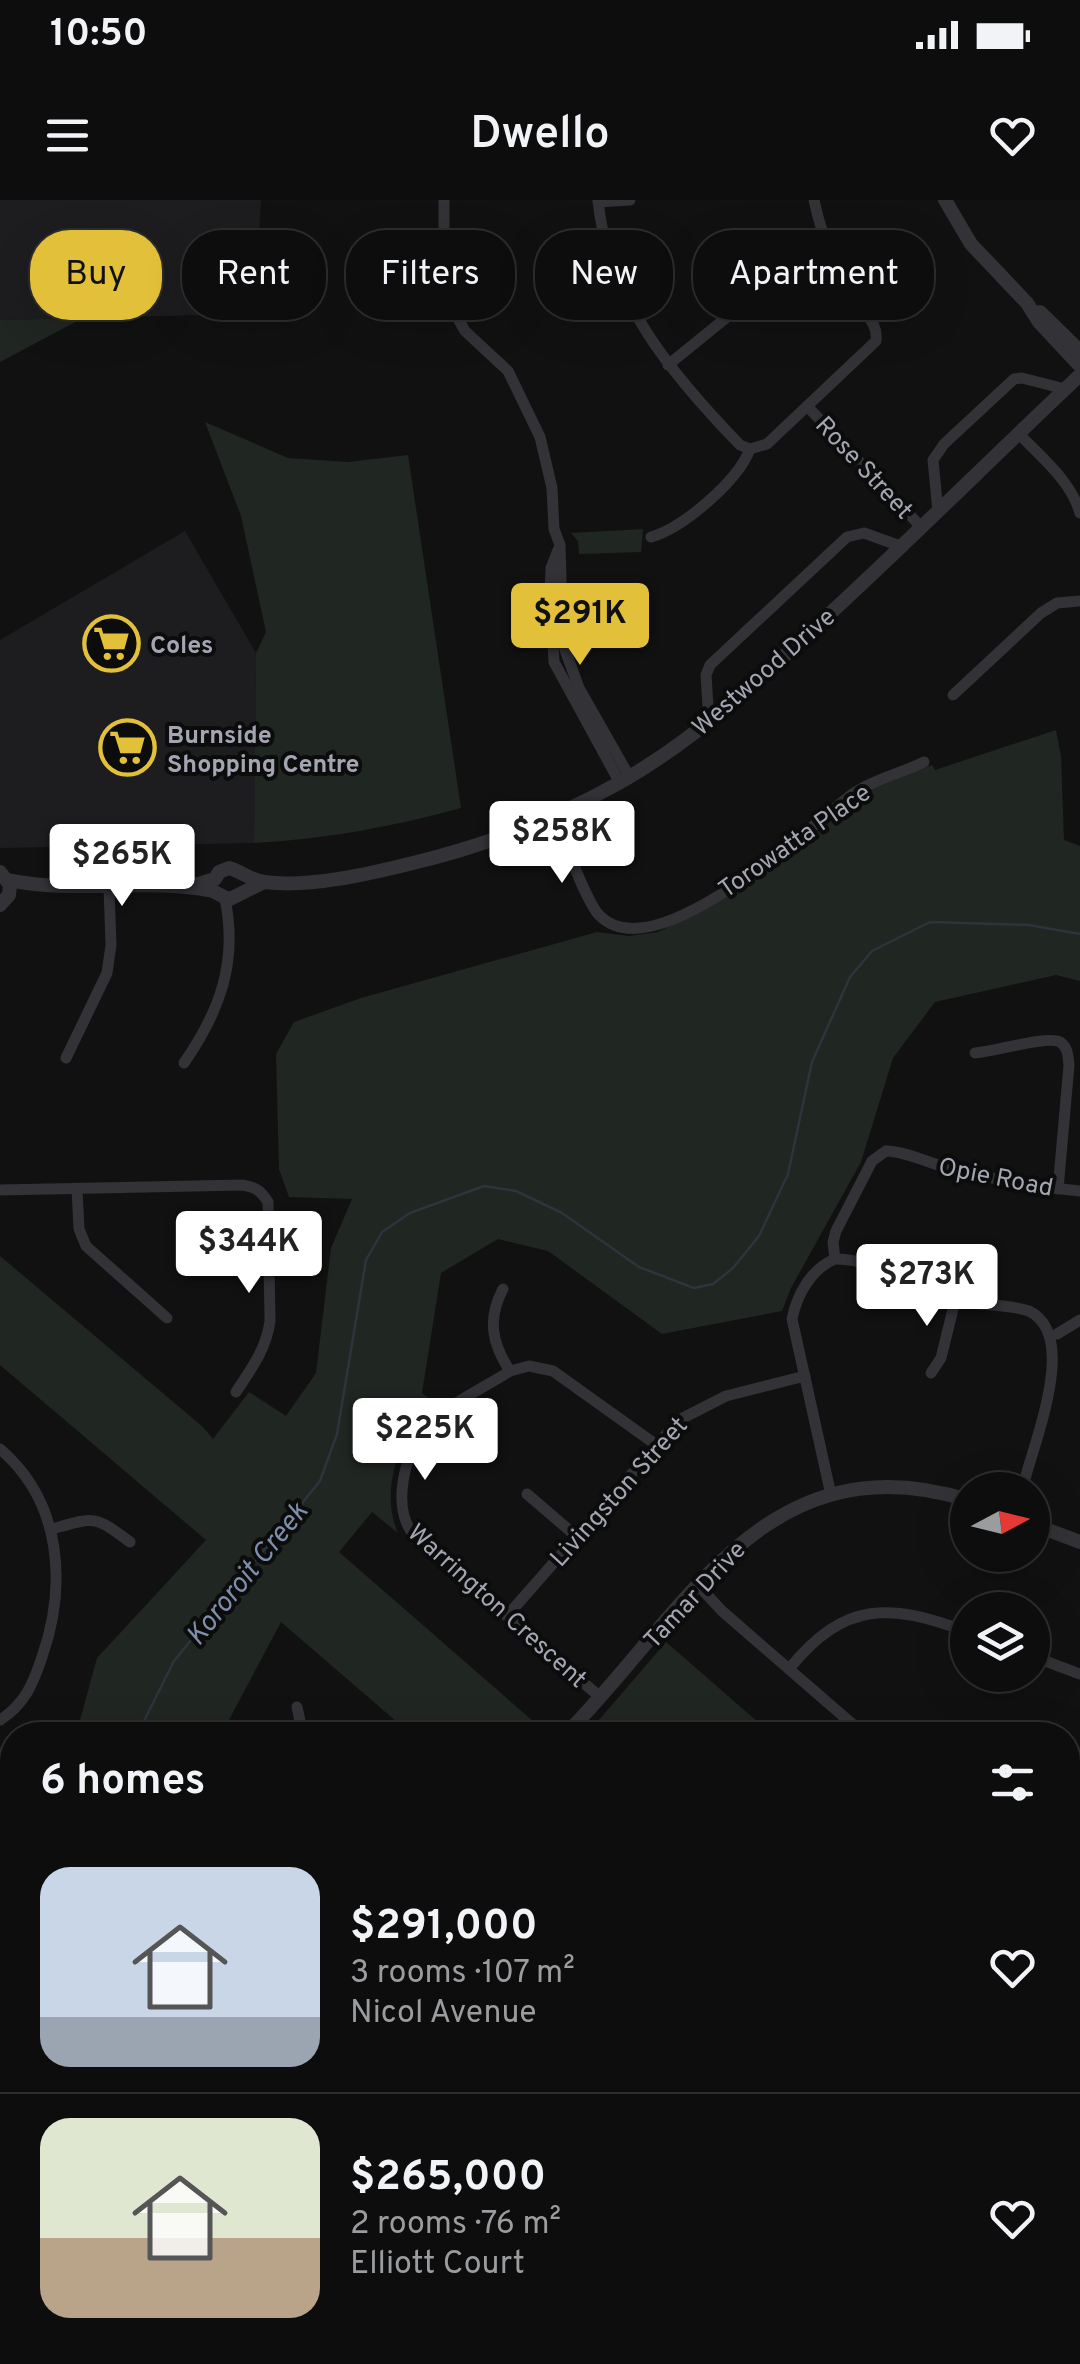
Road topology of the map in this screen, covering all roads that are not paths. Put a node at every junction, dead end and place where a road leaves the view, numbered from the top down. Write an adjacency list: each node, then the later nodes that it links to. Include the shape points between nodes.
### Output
1 (444, 200): 25 (street, via 449,303 465,331 498,358 519,389 549,470 560,545 551,568 554,662)
2 (630, 200): 5 (street)
3 (814, 200): 13 (street, via 828,250 877,334 871,348)
4 (945, 200): 6 (street, via 970,244)
5 (598, 201): 9 (street, via 618,280)
6 (1027, 303): 8 (street); 10 (street)
7 (724, 320): 9 (street)
8 (1080, 351)
9 (668, 366): 15 (street)
10 (1080, 366)
11 (1080, 375): 12 (street, Westwood Drive)
12 (1065, 389): 14 (street, Westwood Drive); 16 (street, via 1014,378 944,444 933,460)
13 (807, 406): 15 (street, via 767,444); 18 (street, Rose Street)
14 (1020, 436): 16 (street, Westwood Drive); 17 (street, via 1054,470)
15 (750, 449): 19 (street, via 742,467 684,522)
16 (938, 512): 18 (street, Westwood Drive)
17 (1080, 513)
18 (922, 528): 20 (street, Westwood Drive)
19 (650, 537)
20 (902, 547): 23 (street, Westwood Drive); 23 (street, via 864,534 847,537 710,666)
21 (1080, 601): 22 (street, via 1041,613)
22 (953, 695)
23 (709, 722): 25 (street, Westwood Drive)
24 (924, 762): 26 (street, Torowatta Place, via 854,792 721,893 672,920 632,931 598,914)
25 (624, 780): 26 (street, Westwood Drive)
26 (554, 817): 28 (street, Westwood Drive, via 456,853 385,870)
27 (109, 887): 28 (street, Westwood Drive); 29 (street, Westwood Drive, via 36,886); 31 (street, via 107,973)
28 (229, 889): 32 (street, via 224,986)
29 (3, 894)
30 (976, 1053): 33 (street, via 1045,1040 1066,1048)
31 (66, 1058)
32 (184, 1063)
33 (1058, 1189): 36 (street, Opie Road); 37 (street, Opie Road, via 886,1155 834,1237)
34 (0, 1190): 35 (street)
35 (77, 1190): 40 (street, via 86,1246); 46 (street, via 242,1185 262,1192 268,1202 270,1322 259,1359)
36 (1080, 1191)
37 (836, 1260): 39 (street, via 860,1262); 45 (street, via 812,1275 794,1310)
38 (503, 1288): 43 (street, via 493,1337)
39 (955, 1301): 42 (street, via 1026,1310); 44 (street, via 941,1358)
40 (168, 1318)
41 (1080, 1320): 42 (street)
42 (1058, 1334): 49 (street, via 1064,1373)
43 (510, 1371): 47 (street, via 553,1371); 59 (street, Warrington Crescent, via 424,1430 400,1498 414,1536)
44 (930, 1373)
45 (805, 1376): 47 (street, Livingston Street, via 709,1402); 51 (street)
46 (236, 1392)
47 (656, 1444): 55 (street, Livingston Street)
48 (0, 1450): 53 (street, via 35,1489)
49 (1028, 1472)
50 (527, 1494): 55 (street)
51 (834, 1495): 52 (street, Tamar Drive, via 903,1488); 58 (street, Tamar Drive, via 750,1534)
52 (950, 1497)
53 (52, 1529): 56 (street, via 101,1521); 66 (street, via 58,1572 54,1622 30,1691)
54 (1050, 1531): 57 (street)
55 (576, 1536): 59 (street, Livingston Street)
56 (130, 1542)
57 (1080, 1542)
58 (695, 1588): 62 (street); 64 (street, Tamar Drive)
59 (506, 1616): 64 (street, Warrington Crescent)
60 (950, 1626): 62 (street, via 914,1614 865,1614 829,1630)
61 (1050, 1663): 63 (street)
62 (789, 1669): 69 (street)
63 (1080, 1674)
64 (600, 1697): 68 (street, Tamar Drive)
65 (297, 1707): 67 (street)
66 (0, 1720)
67 (300, 1722)
68 (578, 1722)
69 (850, 1722)

